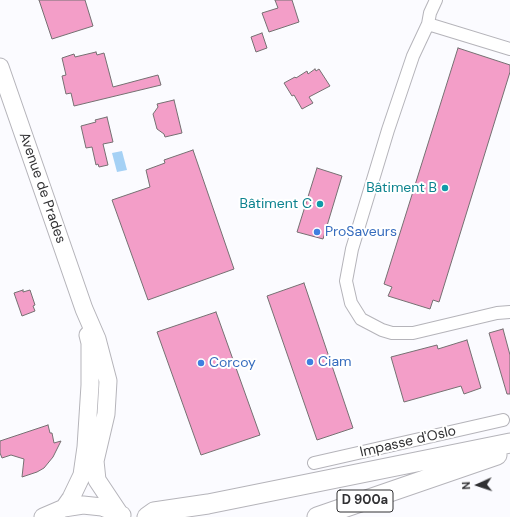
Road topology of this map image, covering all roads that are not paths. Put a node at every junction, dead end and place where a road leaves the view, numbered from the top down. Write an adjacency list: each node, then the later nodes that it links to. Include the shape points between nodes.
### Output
1 (436, 0): 2 (street)
2 (428, 24): 3 (street); 6 (street, via 413,56 390,123 352,249 346,281 351,304 360,319 392,333 413,333)
3 (510, 49)
4 (0, 67): 5 (main road, Avenue de Prades)
5 (84, 309): 12 (main road, Avenue de Prades, via 90,343 86,447 82,475); 13 (main road, Avenue de Prades, via 97,338 108,381 106,414 95,461 98,480)
6 (510, 312)
7 (508, 419): 10 (street, Impasse d'Oslo)
8 (510, 443): 15 (main road, via 208,504 154,512)
9 (510, 451): 11 (main road, D 900a)
10 (314, 463)
11 (414, 484): 16 (main road, D 900a); 17 (main road)
12 (64, 508): 13 (main road, via 83,505 102,507); 14 (main road)
13 (122, 515)
14 (43, 517)
15 (147, 517)
16 (316, 517)
17 (346, 517)

